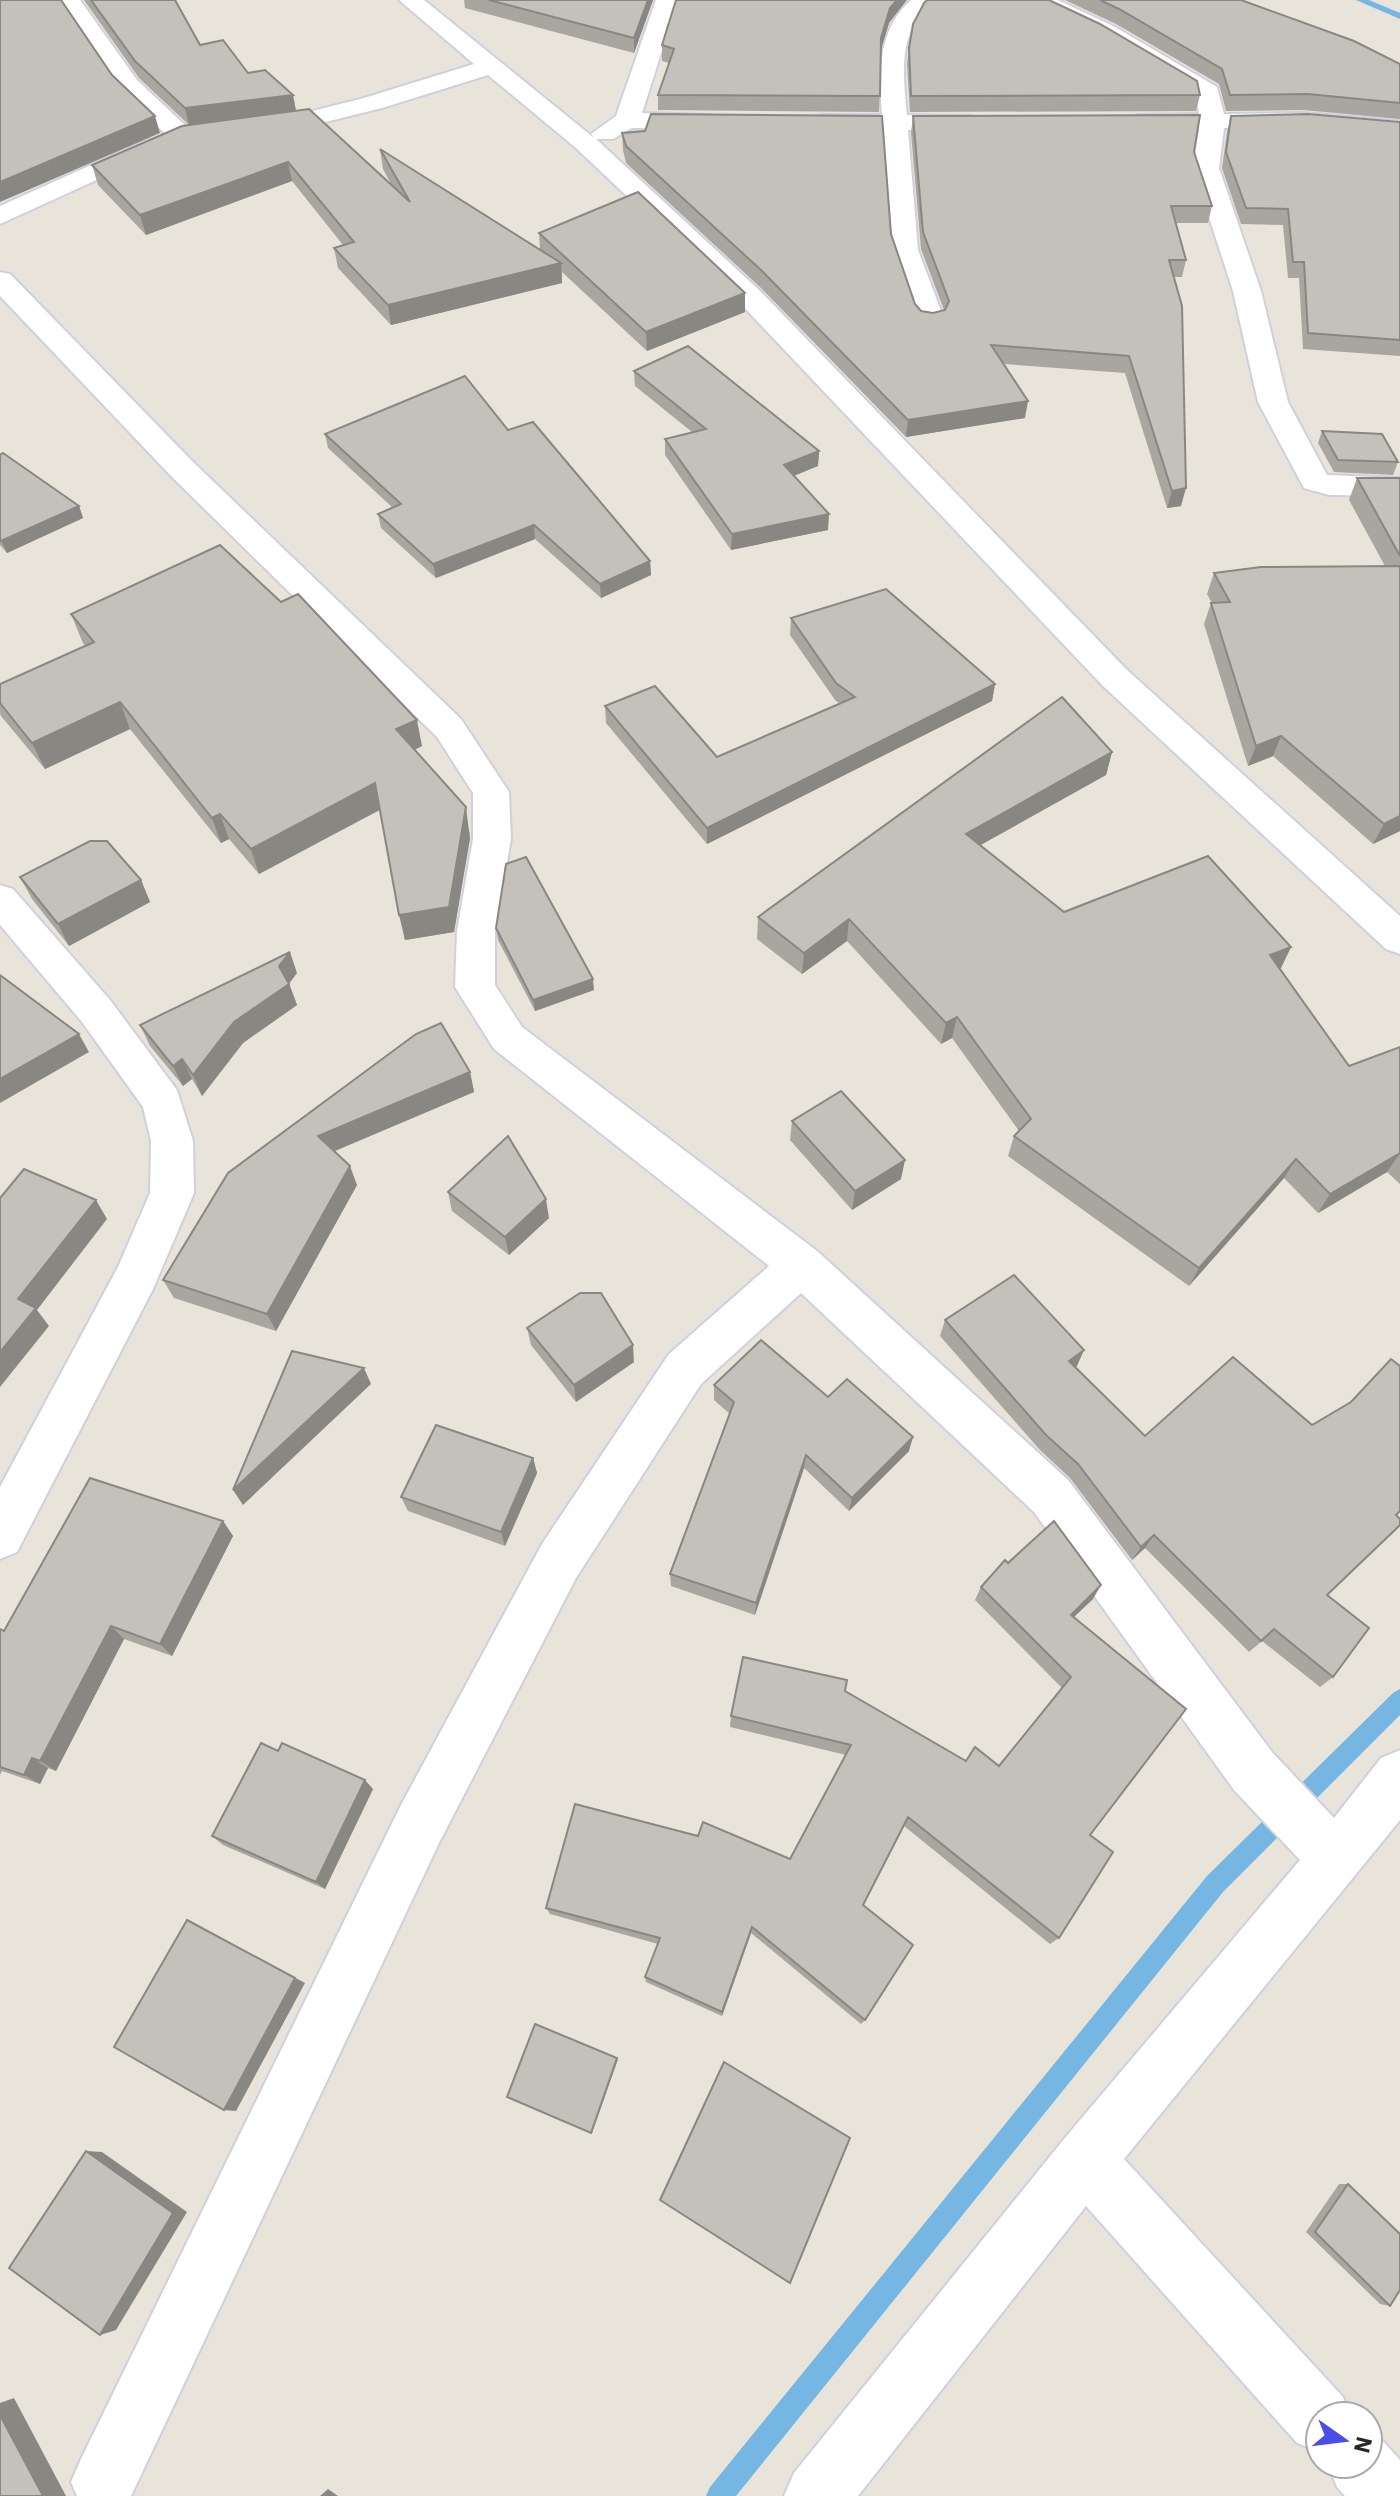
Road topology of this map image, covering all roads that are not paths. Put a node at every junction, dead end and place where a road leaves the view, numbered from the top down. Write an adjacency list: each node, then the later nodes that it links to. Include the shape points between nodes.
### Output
1 (69, 0): 15 (street, via 128,85)
2 (410, 0): 6 (street)
3 (667, 0): 7 (street)
4 (928, 0): 11 (street, via 911,10 895,48 891,68)
5 (1040, 0): 8 (street, via 1201,85 1208,92)
6 (493, 66): 15 (street, via 293,123); 16 (street)
7 (627, 120): 9 (street); 16 (street)
8 (1213, 121): 13 (street); 14 (street, via 1303,120); 20 (street, via 1206,168 1247,291 1273,402 1305,465 1321,484)
9 (737, 122)
10 (801, 122): 11 (street)
11 (897, 122): 12 (street); 19 (street, via 905,250)
12 (990, 123)
13 (1112, 123)
14 (1400, 128)
15 (182, 136): 17 (street, via 126,156)
16 (585, 143): 22 (street, via 749,296 1115,678)
17 (0, 216)
18 (0, 280): 23 (street, via 182,469 449,728 491,792 492,839 476,931 475,987 508,1038)
19 (930, 319)
20 (1400, 487)
21 (0, 899): 24 (street, via 96,1011 162,1102 172,1141 172,1193 137,1275)
22 (1400, 939)
23 (801, 1265): 26 (street, via 1051,1496 1253,1771); 30 (street, via 685,1369 559,1561 420,1824)
24 (0, 1536)
25 (1400, 1777): 26 (street)
26 (1324, 1847): 27 (street)
27 (1085, 2160): 28 (street); 31 (street)
28 (1304, 2402)
29 (1374, 2480): 32 (street)
30 (104, 2482)
31 (817, 2496)
32 (1389, 2496)

